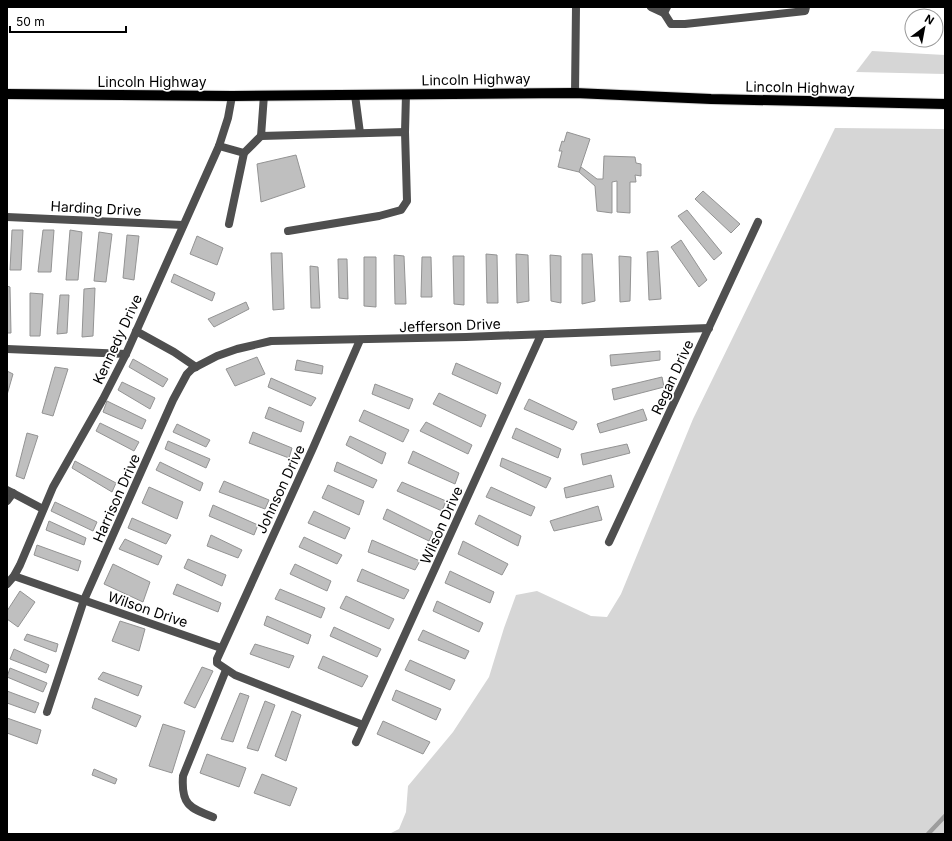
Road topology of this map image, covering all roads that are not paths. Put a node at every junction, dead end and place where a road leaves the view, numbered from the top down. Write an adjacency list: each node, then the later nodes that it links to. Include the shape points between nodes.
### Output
1 (576, 7): 5 (street)
2 (651, 7): 4 (street)
3 (806, 7): 4 (street, via 805,12 684,24 671,24)
4 (666, 10)
5 (575, 93): 8 (main road, Lincoln Highway); 11 (main road, Lincoln Highway)
6 (7, 94): 10 (main road, Lincoln Highway)
7 (355, 94): 8 (main road, Lincoln Highway); 9 (main road, Lincoln Highway); 13 (street)
8 (406, 94): 12 (street)
9 (264, 95): 10 (main road, Lincoln Highway); 14 (street)
10 (232, 96): 15 (street, Kennedy Drive)
11 (945, 104)
12 (405, 132): 13 (street); 21 (street, via 407,202 401,210 379,216)
13 (360, 133): 14 (street)
14 (261, 136): 16 (street)
15 (219, 146): 16 (street); 20 (street, Kennedy Drive)
16 (244, 153): 19 (street)
17 (7, 217): 20 (street, Harding Drive)
18 (758, 222): 22 (street, Regan Drive)
19 (229, 224)
20 (183, 225): 23 (street, Kennedy Drive)
21 (288, 230)
22 (709, 328): 24 (street, Jefferson Drive); 32 (street, Regan Drive)
23 (136, 331): 27 (street, Kennedy Drive); 28 (street)
24 (541, 335): 25 (street, Jefferson Drive); 39 (street, Wilson Drive)
25 (360, 340): 28 (street, Jefferson Drive, via 271,341 237,349); 36 (street, Johnson Drive)
26 (7, 349): 27 (street)
27 (126, 354): 31 (street, Kennedy Drive)
28 (196, 367): 35 (street, Harrison Drive, via 187,374 173,400)
29 (10, 492): 30 (street); 31 (street)
30 (7, 501)
31 (43, 509): 33 (street, Kennedy Drive)
32 (609, 542)
33 (14, 576): 34 (street, Kennedy Drive); 35 (street, Wilson Drive)
34 (7, 584)
35 (84, 600): 36 (street, Wilson Drive); 38 (street, Harrison Drive)
36 (221, 648): 37 (street, via 217,663)
37 (226, 670): 39 (street); 41 (street, via 183,776 182,787 185,800 194,810)
38 (48, 712)
39 (363, 725): 40 (street, Wilson Drive)
40 (356, 742)
41 (213, 817)

